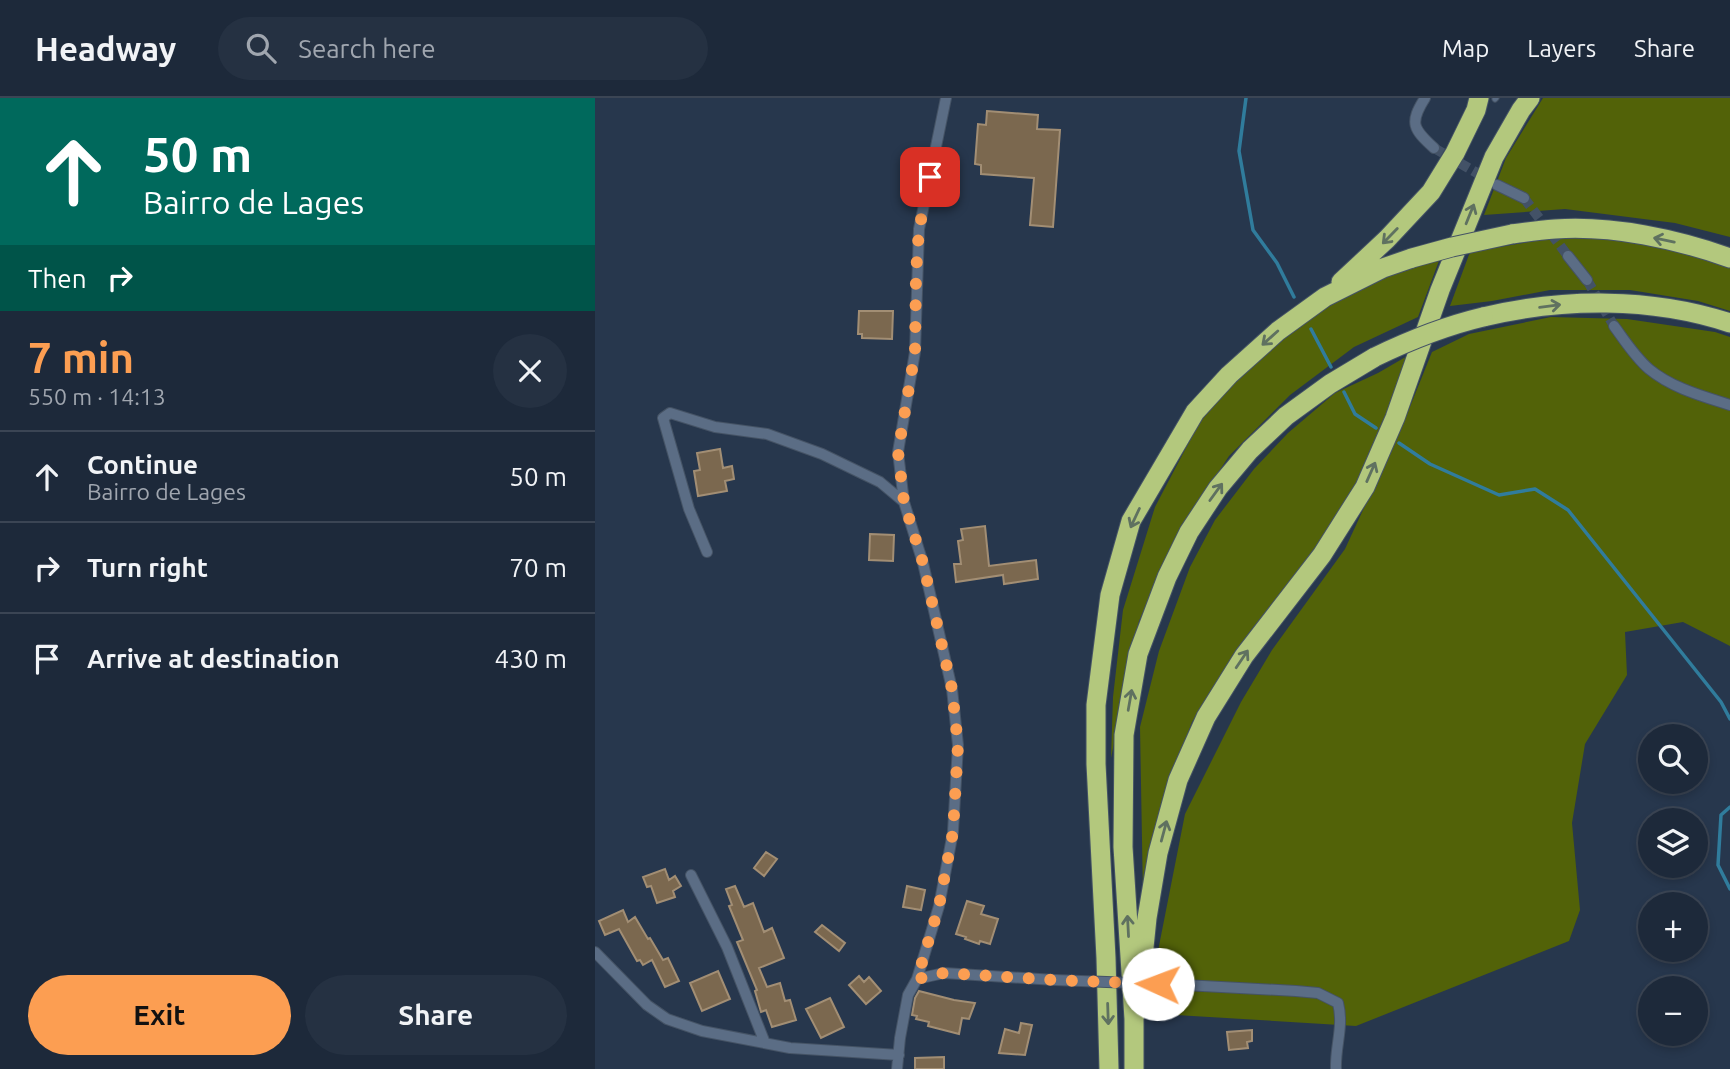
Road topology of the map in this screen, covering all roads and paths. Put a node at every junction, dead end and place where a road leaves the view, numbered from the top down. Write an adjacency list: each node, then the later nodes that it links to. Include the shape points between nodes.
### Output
1 (946, 98): 15 (street, via 919,229 915,352 898,452)
2 (1425, 98): 5 (street, via 1414,117 1415,127)
3 (1490, 98): 11 (highway, one-way to 11, via 1476,110 1431,192)
4 (1530, 98): 20 (highway, one-way to 4, via 1158,853 1178,780 1206,717 1244,656 1322,555 1365,487 1494,157)
5 (1434, 148)
6 (1497, 185): 7 (street)
7 (1524, 198)
8 (1568, 256): 10 (street)
9 (1730, 258): 11 (highway, one-way to 11, bridge, via 1609,230 1557,229 1512,234 1412,258)
10 (1587, 280)
11 (1325, 298): 24 (highway, one-way to 24, via 1277,331 1195,412 1131,522 1110,595 1096,705)
12 (1730, 323): 20 (highway, one-way to 12, bridge, via 1123,847 1124,735 1138,654 1189,532 1250,450 1286,416 1375,356 1461,322 1559,304 1608,303 1657,307)
13 (1614, 326): 14 (street, via 1647,368 1664,380)
14 (1730, 405)
15 (904, 502): 16 (street, via 880,482 823,454 767,434 715,427 670,413 663,418 689,509); 19 (street, via 952,689 958,745 953,832 939,906)
16 (707, 551)
17 (691, 875): 21 (street, via 727,947)
18 (595, 952): 21 (street, via 667,1019)
19 (917, 979): 22 (street, via 908,995); 26 (street, bridge, via 944,973 1318,993 1338,1003 1342,1017)
20 (1134, 1019): 25 (highway)
21 (765, 1043): 22 (street)
22 (899, 1055): 23 (street)
23 (897, 1069)
24 (1109, 1069)
25 (1134, 1069)
26 (1336, 1069)

